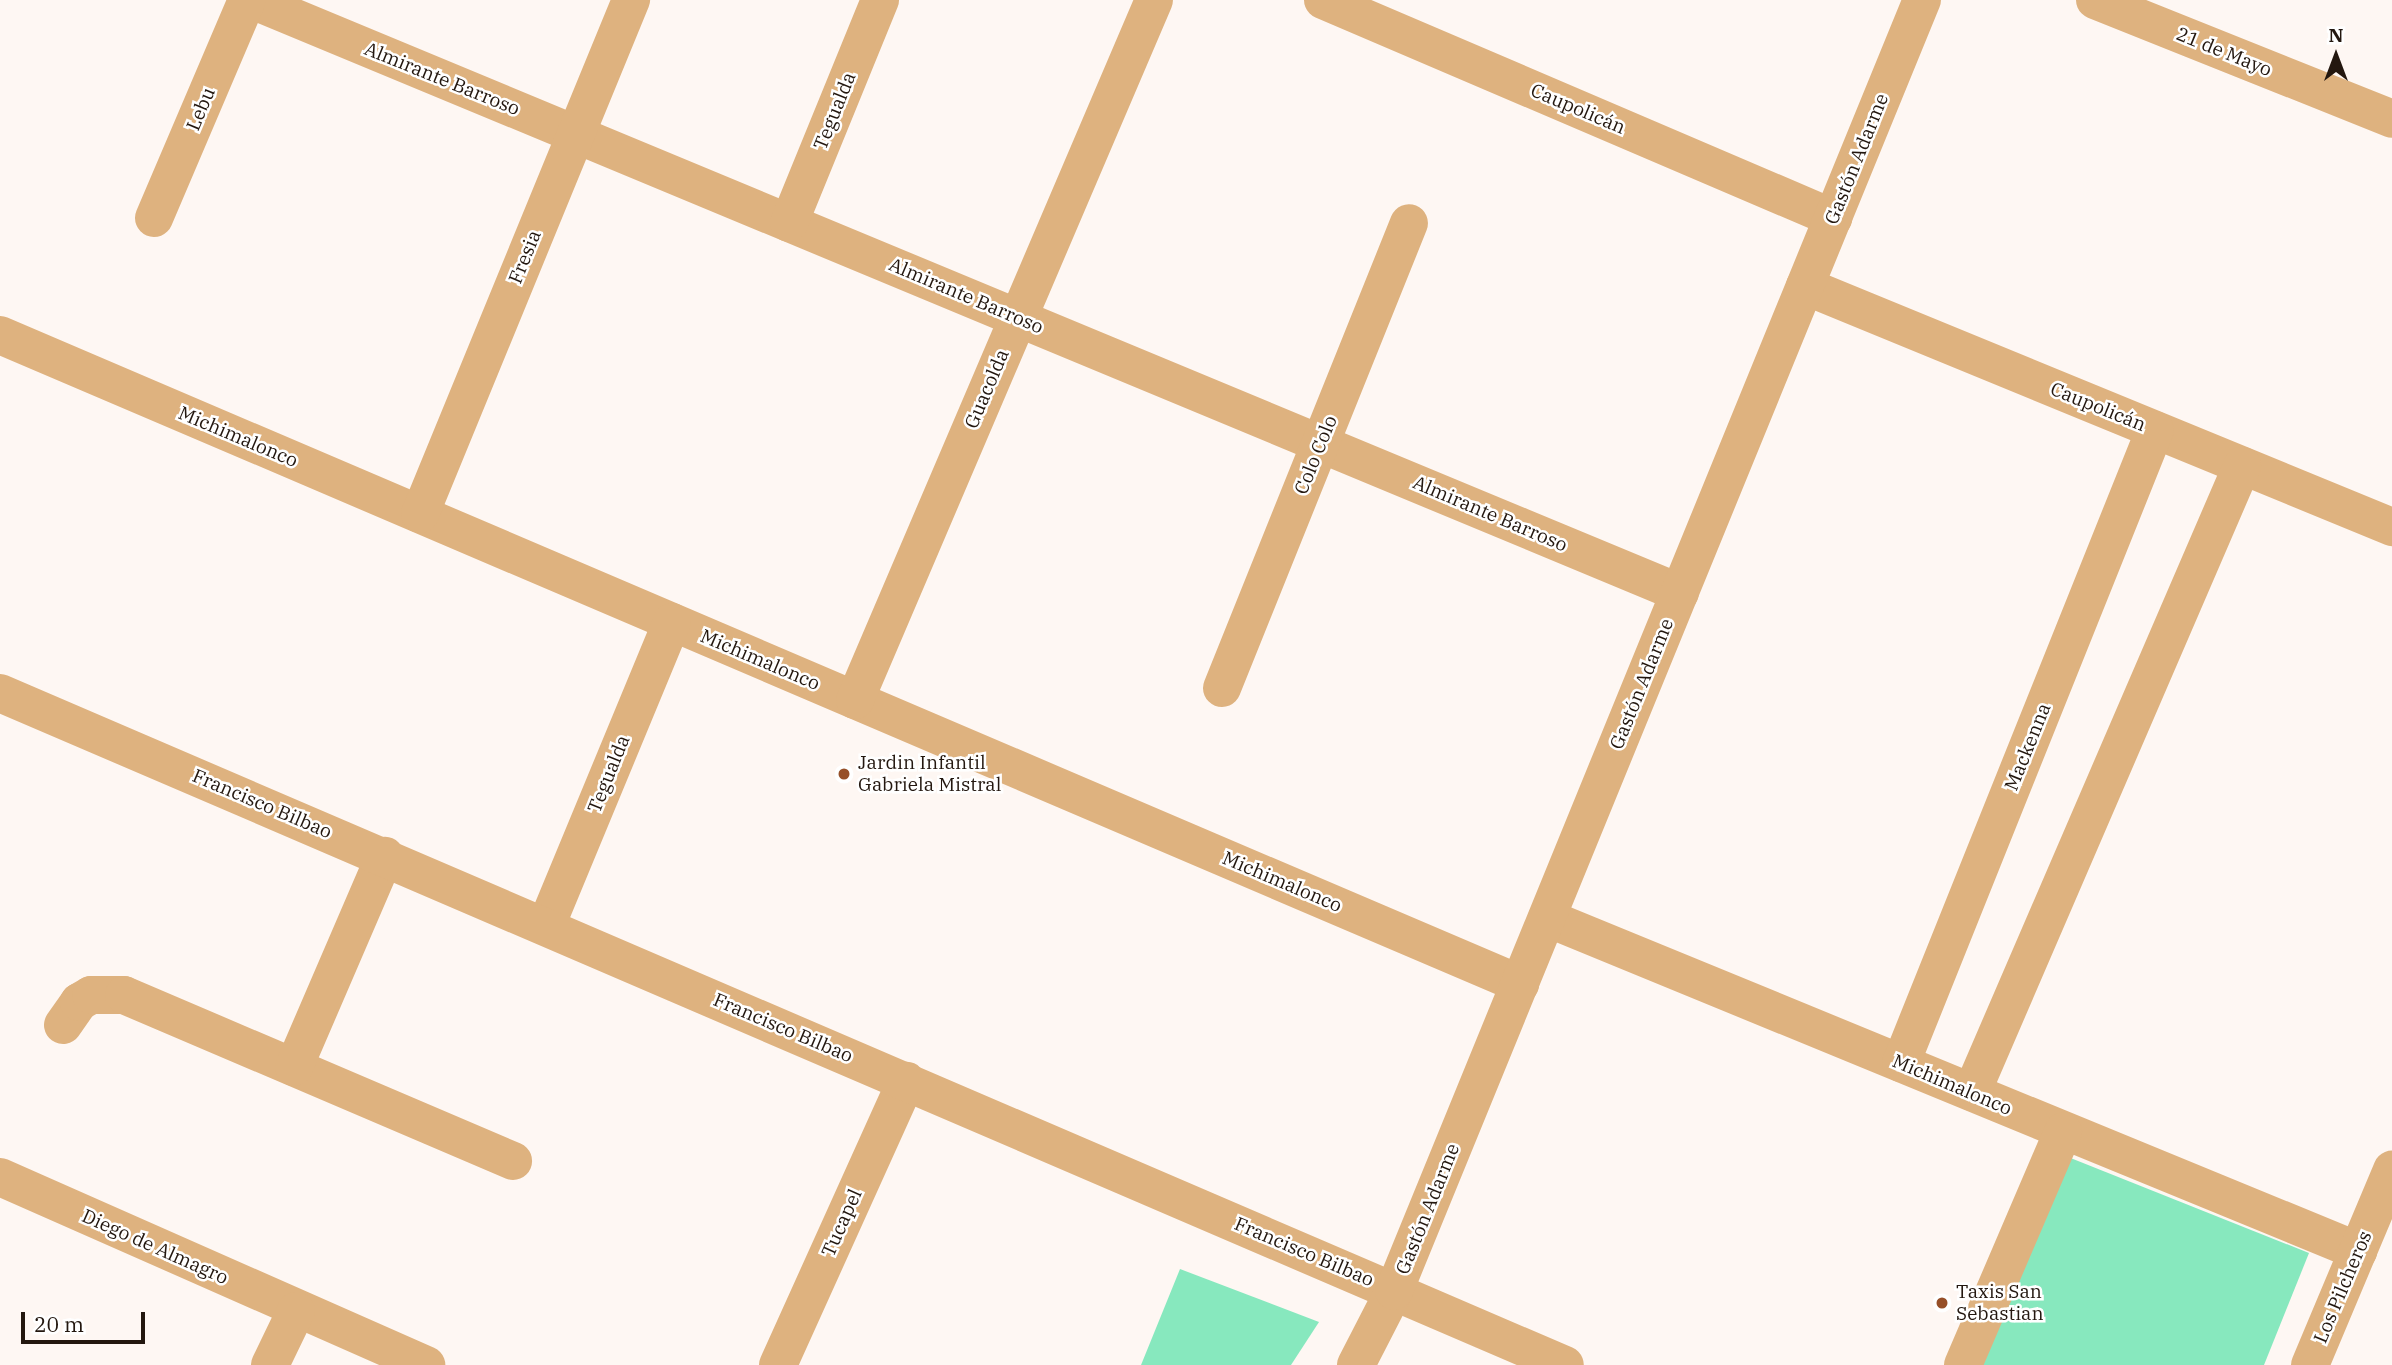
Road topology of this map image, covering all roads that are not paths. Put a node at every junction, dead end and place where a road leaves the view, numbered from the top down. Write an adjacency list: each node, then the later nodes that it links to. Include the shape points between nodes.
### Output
1 (250, 0): 9 (street, Almirante Barroso); 10 (street, Lebu)
2 (631, 0): 9 (street, Fresia)
3 (880, 0): 12 (street, Tegualda)
4 (1154, 0): 15 (street, Guacolda)
5 (1323, 0): 11 (street, Caupolicán)
6 (1922, 0): 11 (street, Gastón Adarme)
7 (2095, 0): 8 (street, 21 de Mayo)
8 (2392, 119)
9 (576, 134): 12 (street, Almirante Barroso); 20 (street, Fresia)
10 (154, 218)
11 (1833, 218): 14 (street, Gastón Adarme)
12 (789, 223): 15 (street, Almirante Barroso)
13 (1409, 223): 18 (street, Colo Colo)
14 (1805, 286): 17 (street, Caupolicán); 22 (street, Gastón Adarme)
15 (1017, 318): 18 (street, Almirante Barroso); 26 (street, Guacolda)
16 (0, 335): 20 (street, Michimalonco)
17 (2155, 430): 19 (street, Caupolicán); 32 (street, Mackenna)
18 (1321, 443): 22 (street, Almirante Barroso); 24 (street, Colo Colo)
19 (2242, 466): 21 (street, Caupolicán); 35 (street)
20 (420, 514): 23 (street, Michimalonco)
21 (2392, 527)
22 (1679, 593): 28 (street, Gastón Adarme)
23 (672, 622): 26 (street, Michimalonco); 29 (street, Tegualda)
24 (1222, 688)
25 (0, 693): 27 (street, Francisco Bilbao)
26 (855, 700): 30 (street, Michimalonco)
27 (385, 856): 29 (street, Francisco Bilbao); 33 (street)
28 (1547, 918): 30 (street, Gastón Adarme); 32 (street, Michimalonco)
29 (546, 926): 34 (street, Francisco Bilbao)
30 (1520, 984): 41 (street, Gastón Adarme)
31 (63, 1025): 33 (street, via 79,1002 113,992)
32 (1901, 1063): 35 (street, Michimalonco)
33 (294, 1067): 37 (street)
34 (906, 1081): 41 (street, Francisco Bilbao); 45 (street, Tucapel)
35 (1972, 1092): 36 (street, Michimalonco)
36 (2063, 1132): 40 (street, Michimalonco); 48 (street)
37 (513, 1160)
38 (2392, 1170): 40 (street, Los Pilcheros)
39 (0, 1177): 42 (street, Diego de Almagro)
40 (2358, 1251): 49 (street, Los Pilcheros)
41 (1394, 1291): 46 (street, Gastón Adarme); 47 (street, Francisco Bilbao)
42 (296, 1311): 43 (street); 44 (street, Diego de Almagro)
43 (270, 1365)
44 (426, 1365)
45 (778, 1365)
46 (1356, 1365)
47 (1565, 1365)
48 (1963, 1365)
49 (2310, 1365)

